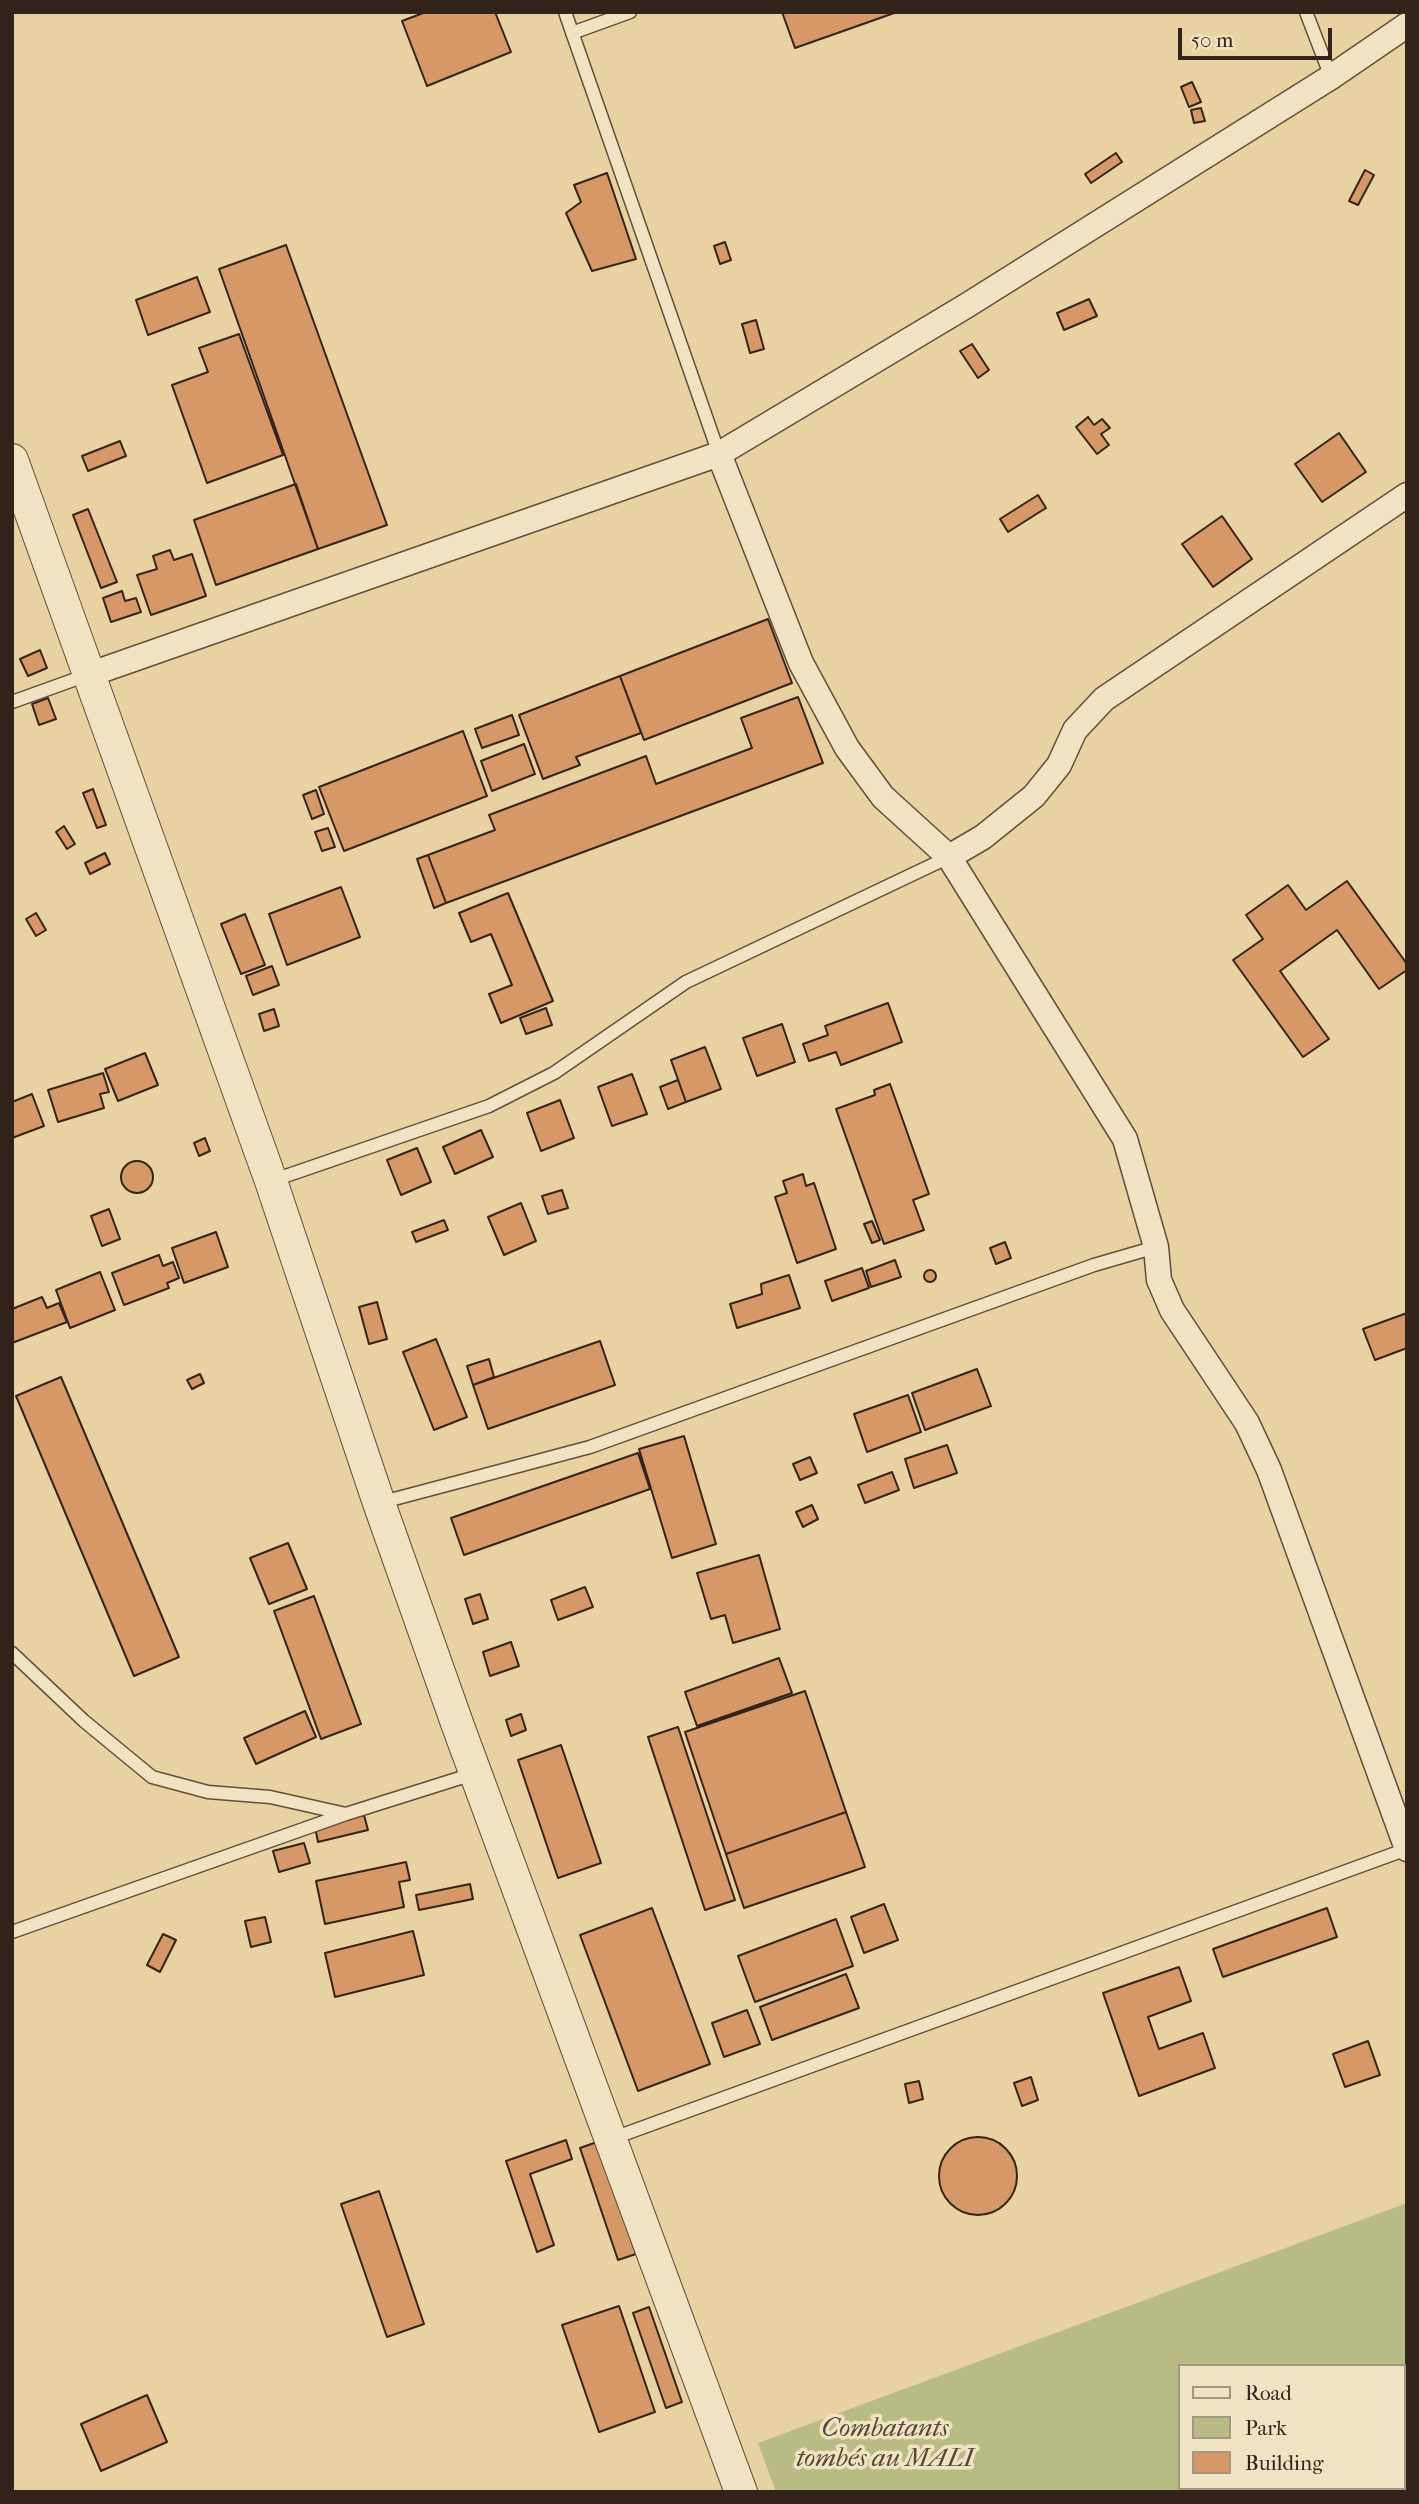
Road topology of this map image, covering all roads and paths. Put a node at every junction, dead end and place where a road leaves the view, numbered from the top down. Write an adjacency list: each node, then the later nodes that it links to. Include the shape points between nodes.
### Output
1 (565, 12): 5 (lane)
2 (630, 12): 5 (lane)
3 (1306, 12): 6 (lane)
4 (1407, 25): 6 (street)
5 (572, 33): 7 (lane)
6 (1331, 76): 7 (street, via 966,306)
7 (719, 454): 10 (street); 12 (street, via 801,663 847,748 883,797)
8 (12, 460): 10 (street)
9 (1407, 495): 12 (street, via 1104,699 1075,730 1059,765 1034,796)
10 (91, 674): 11 (lane); 13 (street)
11 (12, 702)
12 (950, 857): 13 (lane, via 686,982 554,1073 489,1106); 14 (street, via 1125,1139)
13 (271, 1181): 15 (street)
14 (1156, 1247): 15 (lane, via 1094,1265 590,1447); 19 (street, via 1159,1280 1172,1310 1247,1423 1269,1471)
15 (379, 1503): 17 (street)
16 (12, 1653): 18 (lane, via 152,1777 208,1792 270,1797)
17 (476, 1772): 18 (lane); 21 (street)
18 (346, 1814): 20 (lane)
19 (1407, 1849): 21 (lane)
20 (12, 1932)
21 (610, 2139): 22 (street)
22 (741, 2492)

